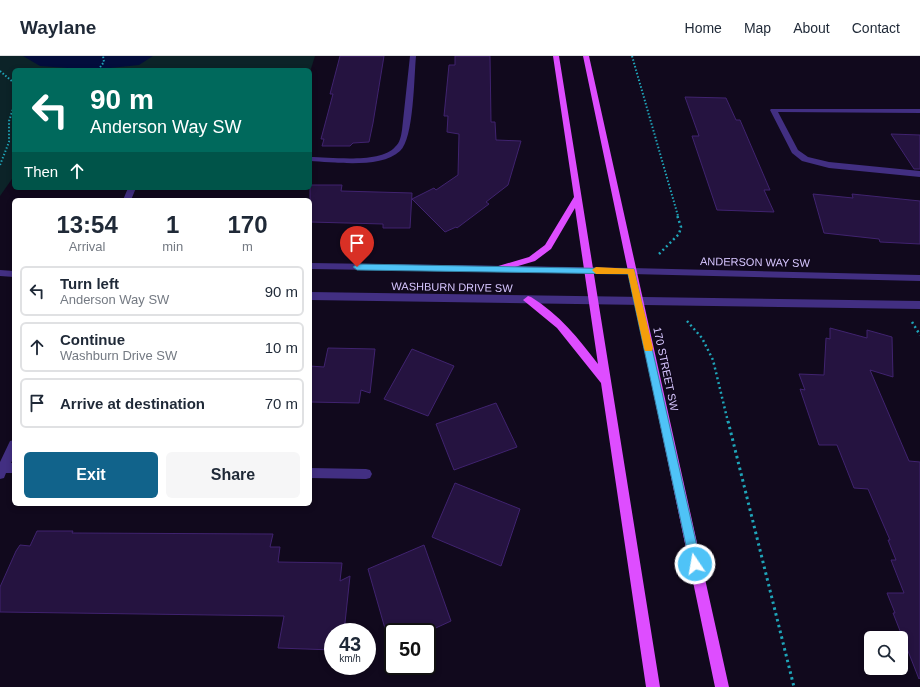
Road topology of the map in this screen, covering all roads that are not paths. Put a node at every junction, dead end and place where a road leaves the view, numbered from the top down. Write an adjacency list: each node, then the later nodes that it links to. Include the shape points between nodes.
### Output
1 (413, 56): 5 (street, via 406,130 404,139 396,151 390,155 365,159)
2 (556, 56): 7 (main road)
3 (586, 56): 11 (main road, 170 STREET SW)
4 (920, 111): 6 (street, via 774,110 795,150 805,159 829,165)
5 (312, 159)
6 (920, 174)
7 (578, 197): 9 (main road, via 548,246 532,259); 10 (main road)
8 (312, 266): 9 (street, WASHBURN DRIVE SW)
9 (498, 269): 10 (street, WASHBURN DRIVE SW)
10 (589, 270): 11 (street, ANDERSON WAY SW); 17 (main road)
11 (631, 271): 14 (street, ANDERSON WAY SW); 18 (main road, 170 STREET SW)
12 (0, 274): 13 (street)
13 (12, 274)
14 (920, 278)
15 (312, 296): 16 (street, WASHBURN DRIVE SW)
16 (528, 300): 17 (street, WASHBURN DRIVE SW); 20 (main road, via 538,305 565,330)
17 (593, 301): 18 (street); 20 (main road)
18 (638, 302): 19 (street); 26 (main road, 170 STREET SW)
19 (920, 305)
20 (605, 381): 25 (main road)
21 (12, 451): 22 (street)
22 (6, 470)
23 (312, 473): 24 (street)
24 (366, 474)
25 (653, 687)
26 (722, 687)

